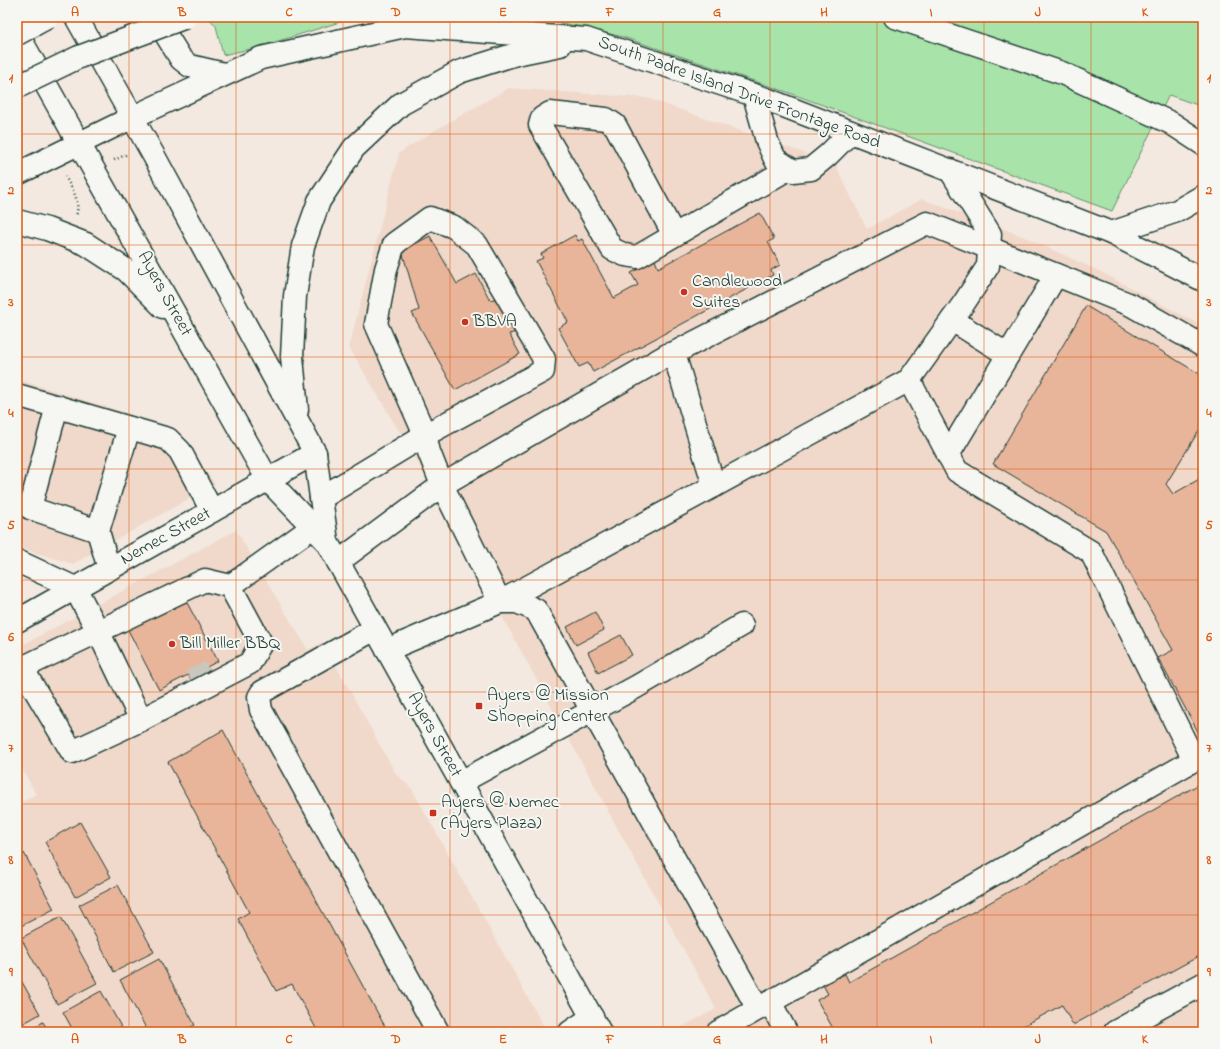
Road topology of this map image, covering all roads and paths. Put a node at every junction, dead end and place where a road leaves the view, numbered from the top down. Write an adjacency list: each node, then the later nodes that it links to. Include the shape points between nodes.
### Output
1 (48, 17): 6 (main road, bridge)
2 (76, 17): 11 (main road, Ayers Street)
3 (155, 17): 8 (main road, via 180,60 190,66)
4 (186, 17): 9 (main road, bridge, via 79,57)
5 (894, 17): 14 (main road, via 1062,73 1171,123)
6 (17, 33): 13 (main road, Ayers Street)
7 (586, 39): 8 (main road, South Padre Island Drive Frontage Road, via 405,26 261,58); 10 (main road, South Padre Island Drive Frontage Road); 37 (main road, via 516,54 459,72 401,104 354,148 319,201 303,246 295,296 292,357)
8 (224, 74): 11 (main road, South Padre Island Drive Frontage Road)
9 (17, 87)
10 (754, 95): 12 (main road, South Padre Island Drive Frontage Road); 17 (main road, via 775,159)
11 (133, 117): 13 (main road, South Padre Island Drive Frontage Road); 37 (main road, Ayers Street)
12 (851, 132): 17 (main road, via 810,169); 19 (main road, South Padre Island Drive Frontage Road)
13 (79, 144): 20 (main road, South Padre Island Drive Frontage Road); 30 (main road, Ayers Street)
14 (1203, 144)
15 (129, 153): 16 (path)
16 (109, 163)
17 (788, 169): 25 (main road)
18 (62, 170): 22 (path, via 78,202)
19 (950, 170): 24 (main road, South Padre Island Drive Frontage Road); 26 (main road, via 990,234)
20 (17, 174)
21 (1203, 196): 24 (main road, via 1177,211)
22 (76, 217)
23 (17, 221): 30 (main road, via 86,244 126,270)
24 (1111, 233): 28 (main road, South Padre Island Drive Frontage Road)
25 (674, 235): 25 (main road, via 637,257 612,249 540,125 542,118 550,113 606,119 615,125)
26 (990, 249): 27 (main road); 29 (main road, via 988,266); 32 (main road, via 927,223)
27 (1056, 275): 31 (main road, via 1131,305); 33 (main road)
28 (1203, 280)
29 (952, 320): 33 (main road); 34 (main road)
30 (182, 325): 42 (main road, Ayers Street)
31 (1203, 346)
32 (672, 354): 43 (main road); 44 (main road)
33 (1008, 355): 41 (main road)
34 (910, 380): 41 (main road); 44 (main road)
35 (18, 397): 36 (main road)
36 (57, 406): 38 (main road); 46 (main road)
37 (297, 417): 40 (main road, Ayers Street)
38 (129, 428): 47 (main road, via 168,439 180,451); 48 (main road)
39 (425, 434): 39 (main road, via 543,371 544,359 477,245 454,227 430,218 394,244 386,269 376,324); 43 (main road); 45 (main road)
40 (316, 453): 42 (main road, Nemec Street); 45 (main road, Ayers Street)
41 (948, 455): 68 (main road, via 957,471 1091,552 1194,760)
42 (268, 480): 47 (main road, Nemec Street); 49 (main road, Ayers Street)
43 (442, 485): 51 (main road); 55 (main road)
44 (714, 486): 55 (main road)
45 (321, 498): 49 (main road, Ayers Street)
46 (24, 507): 48 (main road)
47 (212, 511): 52 (main road, Nemec Street)
48 (98, 531): 52 (main road)
49 (320, 535): 51 (main road, Ayers Street); 53 (main road)
50 (17, 561): 54 (main road)
51 (338, 562): 58 (main road, Ayers Street)
52 (109, 569): 54 (main road, Nemec Street)
53 (230, 586): 59 (main road, via 205,580); 61 (main road, via 261,644)
54 (75, 588): 56 (main road, Nemec Street); 59 (main road)
55 (500, 602): 60 (main road); 64 (main road, via 517,602 536,610)
56 (17, 621)
57 (742, 625): 64 (main road)
58 (375, 629): 60 (main road, Ayers Street); 70 (main road, via 262,692 259,697 261,710)
59 (98, 631): 62 (main road); 65 (main road)
60 (387, 650): 66 (main road, Ayers Street)
61 (250, 663): 63 (main road); 63 (main road, via 223,664 176,690)
62 (20, 667): 65 (main road, via 72,752)
63 (168, 705): 65 (main road)
64 (592, 711): 66 (main road); 68 (main road)
65 (141, 720)
66 (461, 782): 69 (main road, Ayers Street)
67 (1203, 984): 74 (main road)
68 (764, 1005): 72 (main road); 73 (main road)
69 (596, 1024): 71 (main road)
70 (438, 1032)
71 (570, 1032)
72 (718, 1032)
73 (786, 1032)
74 (1115, 1032)

